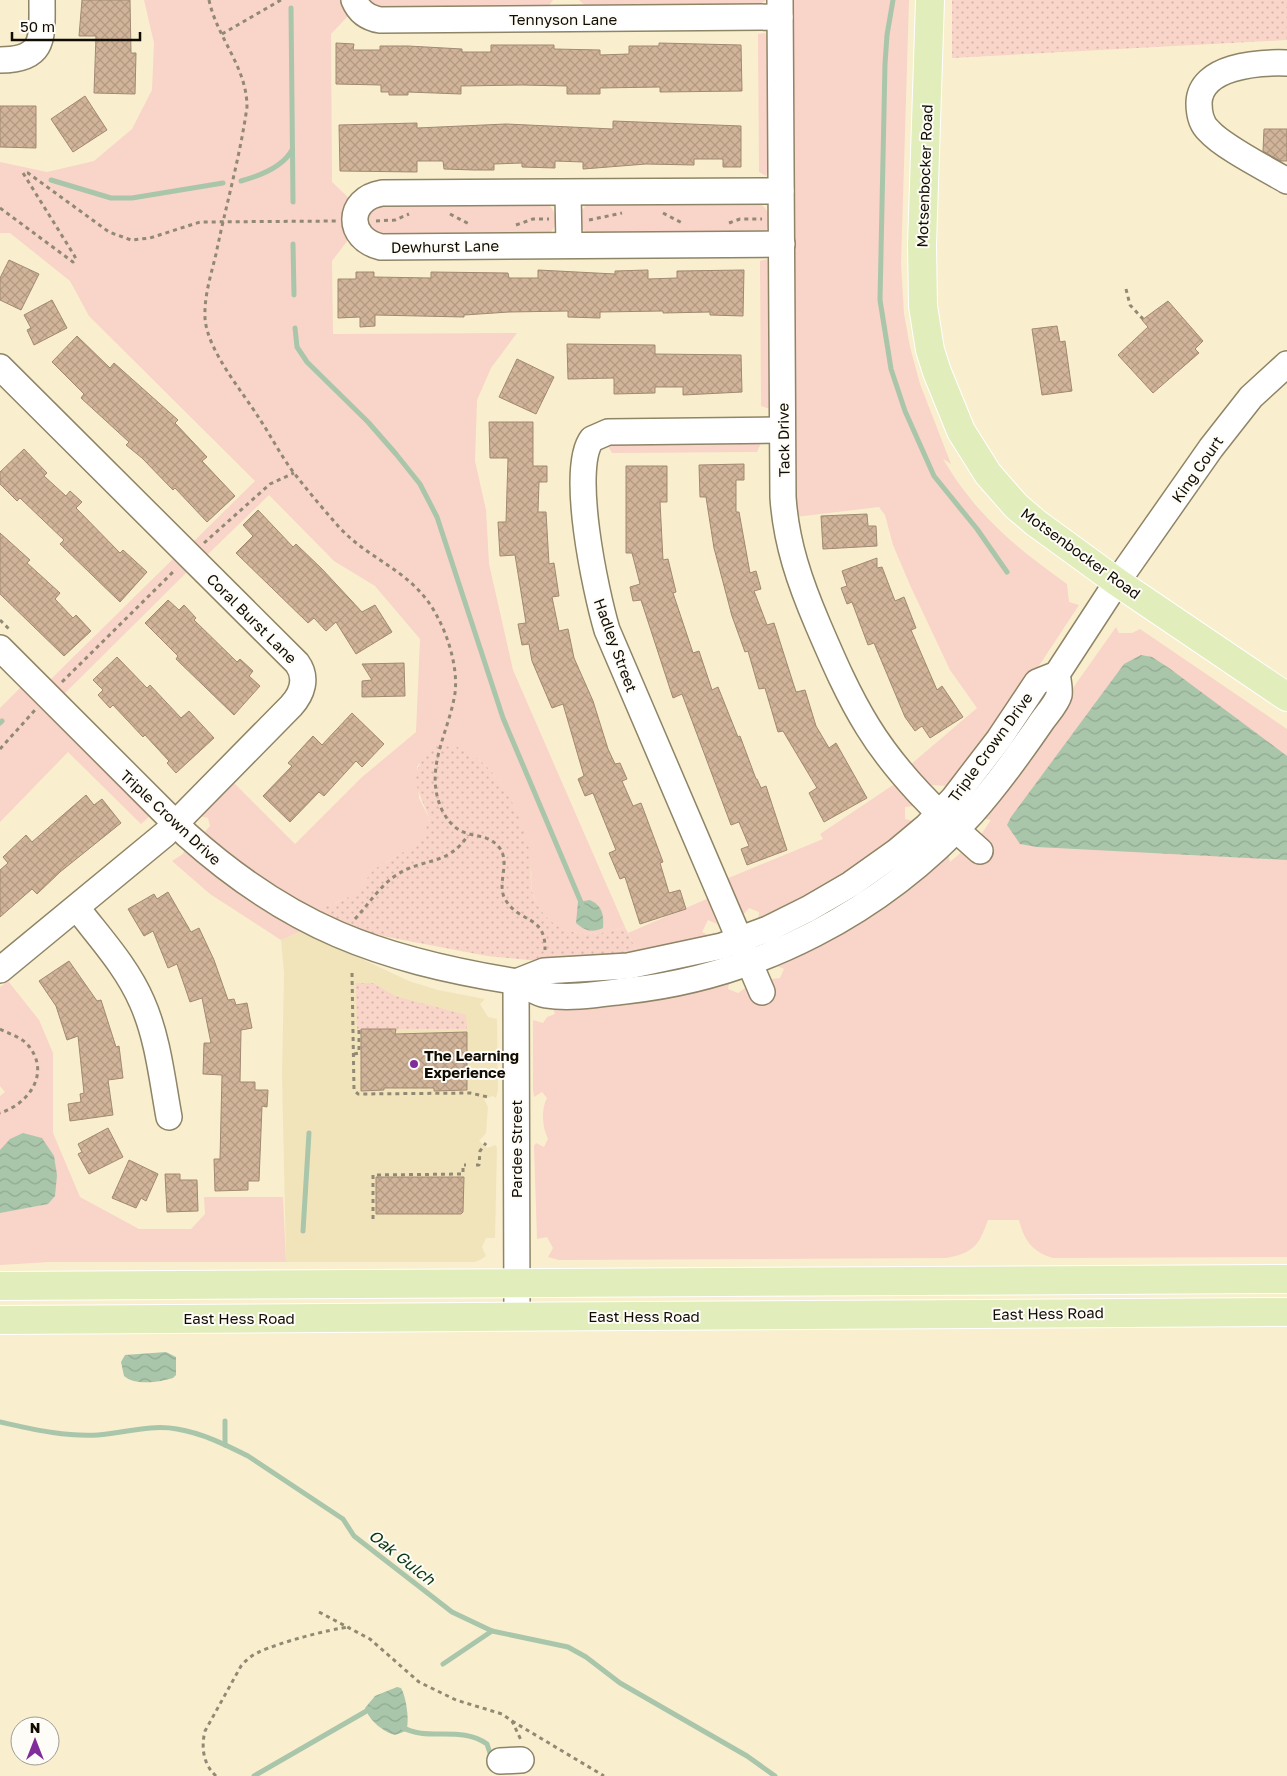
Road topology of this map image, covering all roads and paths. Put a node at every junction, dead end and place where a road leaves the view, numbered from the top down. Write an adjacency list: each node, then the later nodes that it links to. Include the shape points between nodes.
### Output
1 (42, 0): 9 (street, via 39,57)
2 (209, 0): 8 (path)
3 (281, 0): 8 (path)
4 (354, 0): 7 (street, Tennyson Lane, via 360,11 380,20)
5 (930, 0): 39 (main road, Motsenbocker Road, via 922,285 926,327 937,372 961,431 988,474 1036,523)
6 (780, 8): 7 (street, Tennyson Lane); 12 (street, Tack Drive)
7 (566, 9)
8 (222, 34): 22 (path, via 247,94 244,125)
9 (0, 60)
10 (1287, 63): 11 (street, via 1248,66 1217,73 1204,84 1199,101 1200,116 1209,132)
11 (1287, 181)
12 (781, 191): 13 (street, Dewhurst Lane); 29 (street, Tack Drive)
13 (568, 193): 30 (street); 30 (street, Dewhurst Lane, via 382,193 369,197 358,206 355,221 361,238 380,247)
14 (0, 208): 22 (path, via 73,262 76,259 74,255 23,173 28,173 109,232 125,239 142,240 200,222)
15 (659, 211): 25 (path)
16 (626, 212): 21 (path)
17 (415, 213): 24 (path, via 396,220)
18 (446, 213): 27 (path)
19 (556, 219): 28 (path, via 532,219)
20 (770, 219): 26 (path, via 740,219)
21 (587, 220)
22 (223, 221): 23 (path); 36 (path, via 206,298 208,336)
23 (344, 221)
24 (374, 221)
25 (688, 225)
26 (722, 225)
27 (476, 227)
28 (510, 227)
29 (782, 244): 30 (street, Dewhurst Lane); 35 (street, Tack Drive)
30 (568, 245)
31 (1126, 289): 32 (path, via 1130,305)
32 (1143, 319)
33 (1287, 364): 39 (street, King Court, via 1261,386 1235,416)
34 (0, 368): 46 (street, Coral Burst Lane, via 297,663 312,682)
35 (782, 430): 45 (street, Tack Drive, via 786,530 795,568 813,613 868,727 905,777); 51 (street, Hadley Street, via 587,433 585,456 585,510 591,565 603,616 622,669)
36 (294, 473): 37 (path, via 270,484); 47 (path, via 341,529 406,577 423,594 438,617 453,663 455,691 436,761 436,788 451,823)
37 (198, 549)
38 (181, 565): 41 (path)
39 (1117, 582): 42 (main road, Motsenbocker Road); 45 (street, Triple Crown Drive, via 1057,674 1059,695 1046,715 998,783)
40 (0, 648): 46 (street, Triple Crown Drive)
41 (62, 682)
42 (1287, 697)
43 (35, 710): 44 (path)
44 (0, 749)
45 (948, 822): 48 (street, Tack Drive); 51 (street, Triple Crown Drive, via 911,872 871,901 808,937)
46 (175, 824): 49 (street, Coral Burst Lane); 55 (street, Triple Crown Drive, via 214,859 259,892 326,931 411,961 472,976)
47 (468, 835): 50 (path, via 449,856 396,875); 52 (path, via 492,841 501,850 504,861 502,894 512,909 532,921 543,933)
48 (980, 851)
49 (77, 908): 53 (street, Coral Burst Lane); 62 (street, via 117,959 142,1001 156,1046)
50 (352, 921)
51 (745, 951): 55 (street, Triple Crown Drive, via 686,981 613,993 544,995); 56 (street, Hadley Street)
52 (544, 953)
53 (0, 970)
54 (352, 974): 59 (path)
55 (516, 982): 68 (street, Pardee Street)
56 (762, 992)
57 (0, 1029): 61 (path, via 26,1044 33,1053 37,1075 35,1084 22,1102)
58 (359, 1029): 59 (path, via 359,1053)
59 (354, 1054): 60 (path, via 354,1090 358,1094 470,1093)
60 (488, 1098)
61 (0, 1113)
62 (169, 1117)
63 (486, 1143): 65 (path, via 481,1148 479,1165)
64 (466, 1165): 66 (path, via 463,1165 463,1174 373,1174)
65 (476, 1165)
66 (373, 1219)
67 (1287, 1280): 68 (main road)
68 (516, 1283): 69 (main road); 71 (street, Pardee Street)
69 (0, 1286)
70 (1287, 1312): 71 (main road, East Hess Road)
71 (517, 1316): 72 (main road, East Hess Road)
72 (0, 1320)
73 (319, 1612): 74 (path)
74 (350, 1627): 75 (path, via 370,1639 419,1682); 77 (path, via 259,1651 248,1659 205,1731 202,1742 204,1758)
75 (512, 1721): 76 (path, via 521,1740); 78 (path)
76 (511, 1760)
77 (216, 1776)
78 (604, 1776)

